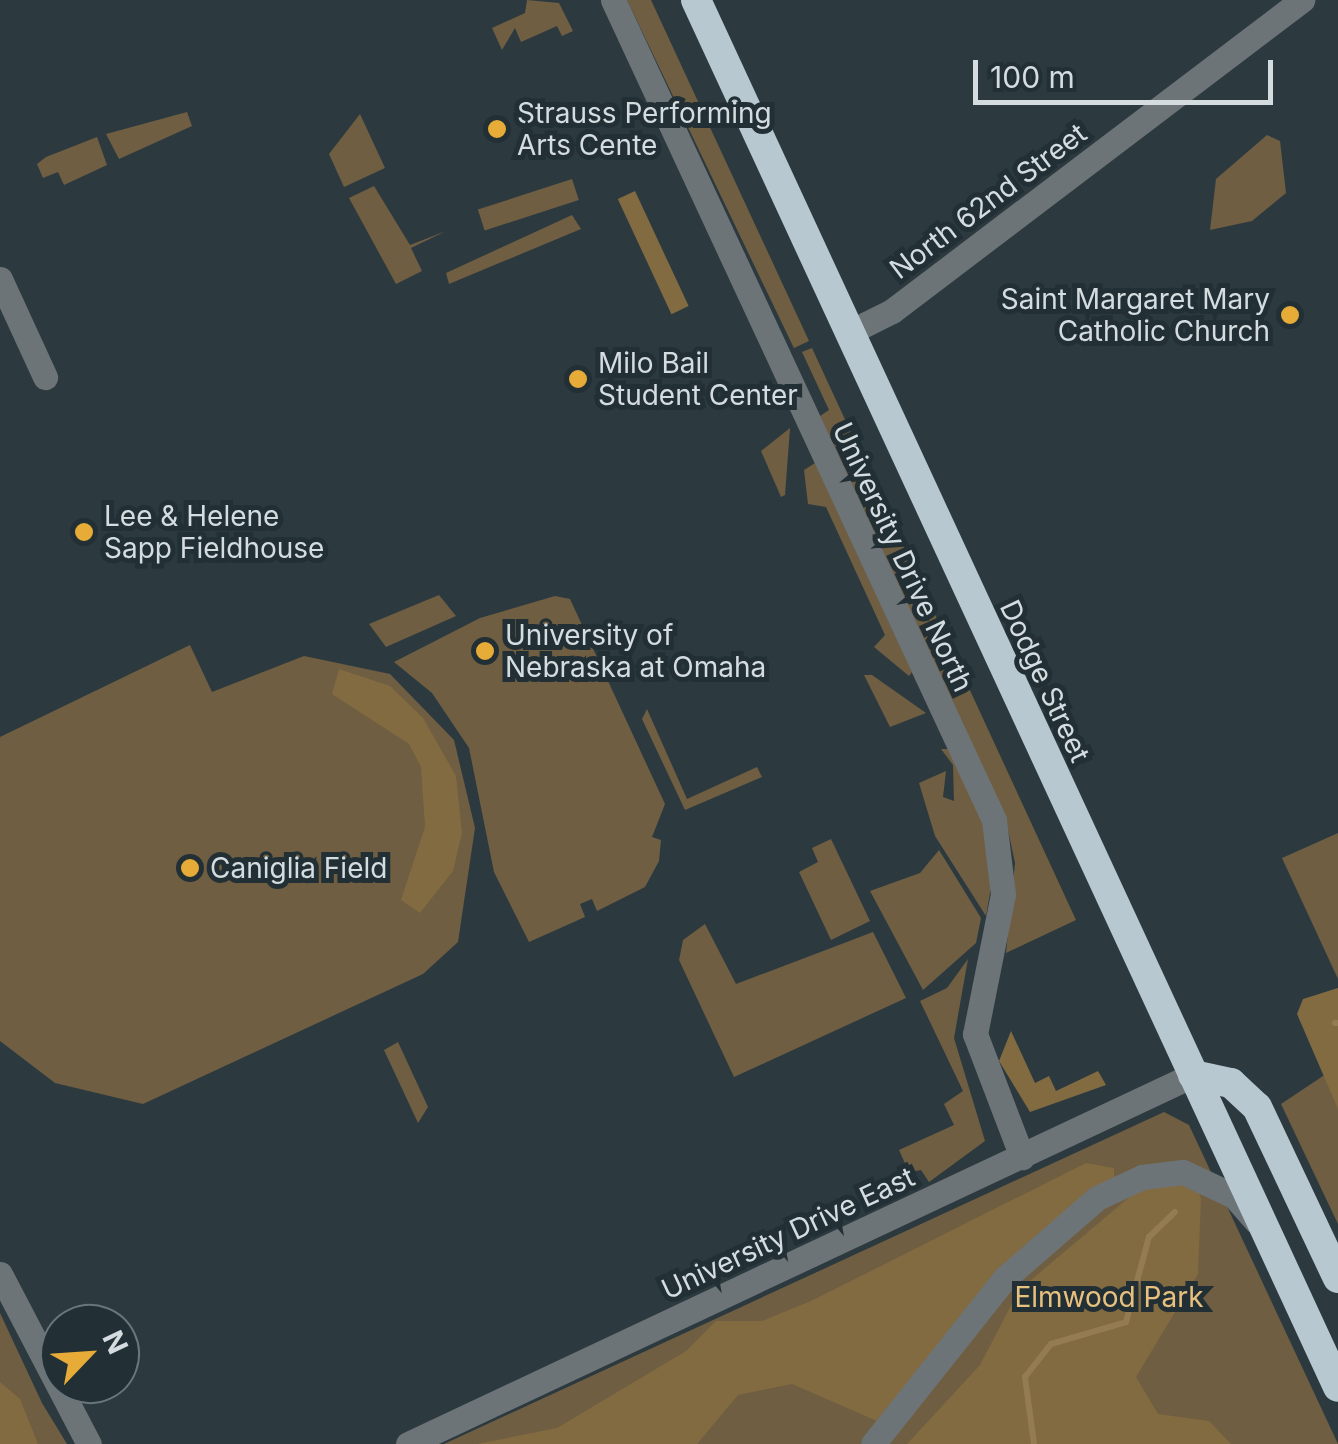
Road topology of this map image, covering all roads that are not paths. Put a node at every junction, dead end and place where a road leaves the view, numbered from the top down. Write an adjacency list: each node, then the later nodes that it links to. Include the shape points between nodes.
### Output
1 (613, 0): 8 (street, University Drive North, via 994,820 1003,894 975,1034)
2 (696, 0): 5 (highway, Dodge Street)
3 (1302, 0): 5 (street, North 62nd Street, via 892,311)
4 (0, 278): 6 (street)
5 (848, 334): 7 (highway, Dodge Street)
6 (45, 377)
7 (1192, 1076): 8 (street, University Drive East); 9 (highway, Dodge Street); 11 (highway, via 1231,1082 1257,1107)
8 (1022, 1157): 14 (street, University Drive East)
9 (1261, 1226): 12 (highway, Dodge Street); 15 (street, via 1234,1196 1182,1172 1142,1177 1097,1198 1006,1278)
10 (0, 1274): 13 (street)
11 (1338, 1278)
12 (1338, 1387)
13 (89, 1444)
14 (408, 1444)
15 (873, 1444)

